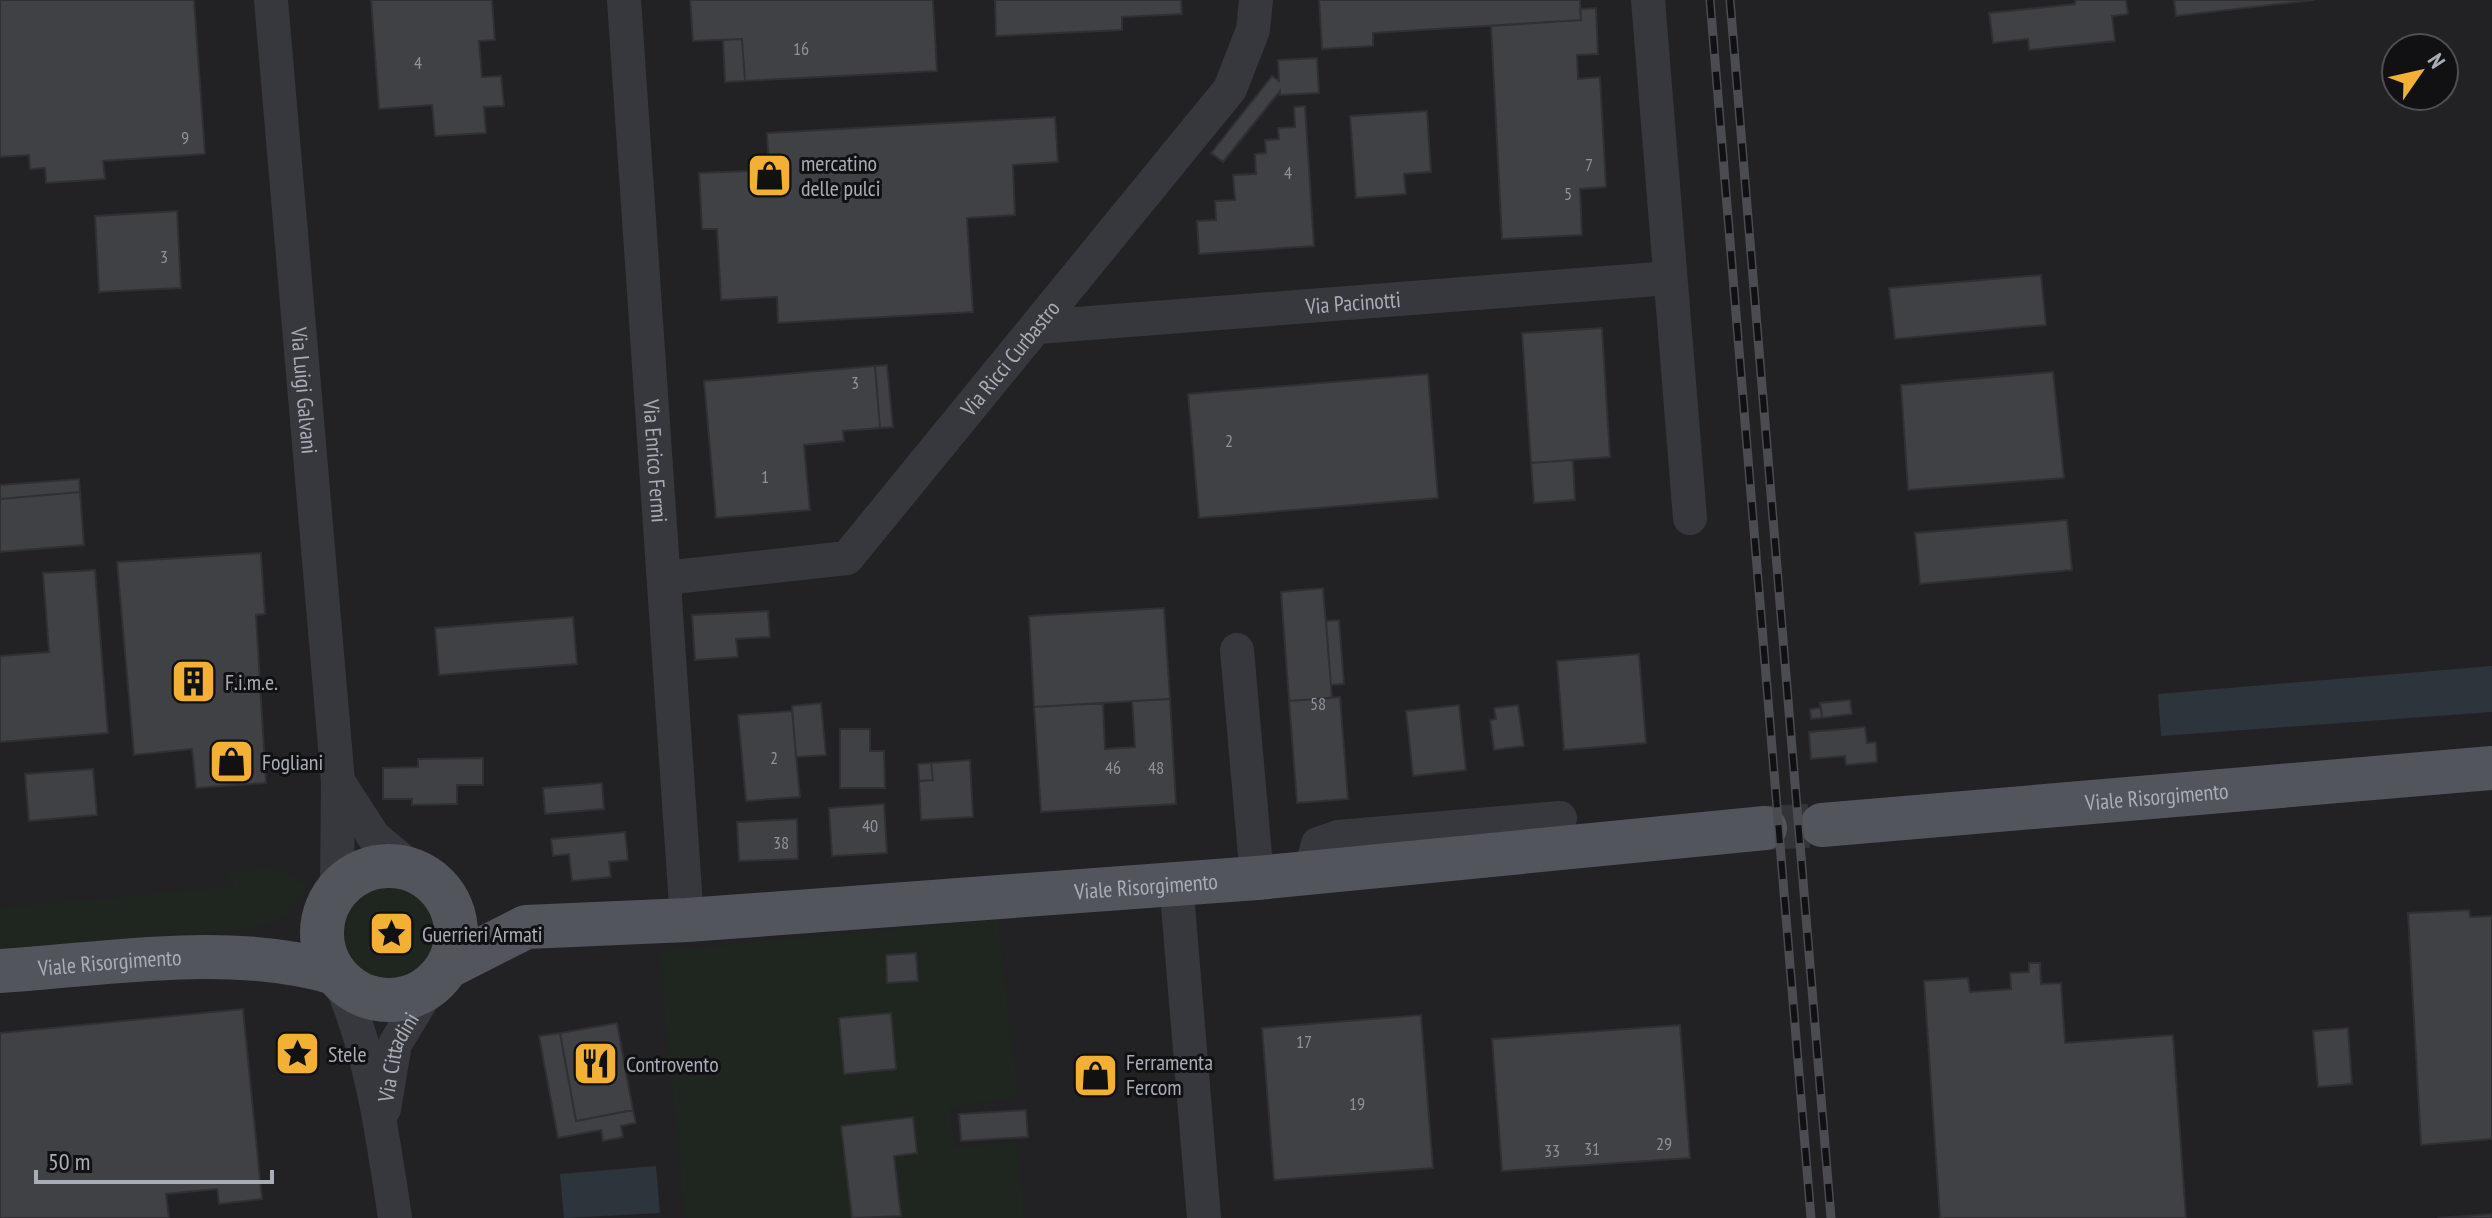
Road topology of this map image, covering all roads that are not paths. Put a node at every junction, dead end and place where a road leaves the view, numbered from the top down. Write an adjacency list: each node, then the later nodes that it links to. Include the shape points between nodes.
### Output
1 (271, 0): 11 (street, Via Luigi Galvani)
2 (624, 0): 8 (street, Via Enrico Fermi)
3 (1256, 0): 6 (street, Via Ricci Curbastro, via 1253,30 1230,89)
4 (1648, 0): 5 (street)
5 (1670, 278): 6 (street, Via Pacinotti); 7 (street)
6 (1038, 327): 8 (street, Via Ricci Curbastro, via 847,558)
7 (1690, 518)
8 (664, 578): 20 (street, Via Enrico Fermi)
9 (1237, 650): 16 (street)
10 (2492, 768): 13 (main road, Viale Risorgimento)
11 (338, 782): 18 (street, Via Luigi Galvani, via 374,837); 19 (street, Via Luigi Galvani)
12 (1560, 818): 15 (street, via 1338,837 1318,844)
13 (1822, 825)
14 (1765, 828): 15 (main road, Viale Risorgimento)
15 (1311, 870): 16 (main road, Viale Risorgimento)
16 (1257, 878): 17 (main road, Viale Risorgimento)
17 (1176, 882): 20 (main road, Viale Risorgimento); 28 (street)
18 (430, 883): 19 (main road, via 380,866 354,876); 21 (main road, Viale Risorgimento); 25 (main road, via 456,930)
19 (332, 899): 22 (main road, Viale Risorgimento, via 295,927); 24 (main road, via 322,937)
20 (687, 920): 21 (main road, Viale Risorgimento)
21 (526, 927): 25 (main road, Viale Risorgimento)
22 (218, 957): 23 (main road, Viale Risorgimento); 24 (main road, Viale Risorgimento, via 301,963)
23 (0, 971)
24 (337, 976): 25 (main road, via 367,997 383,1000 400,999); 26 (street, Via Cittadini, via 362,1046)
25 (438, 976): 26 (street, Via Cittadini, via 395,1044)
26 (382, 1133): 27 (street, Via Cittadini)
27 (395, 1218)
28 (1204, 1218)

